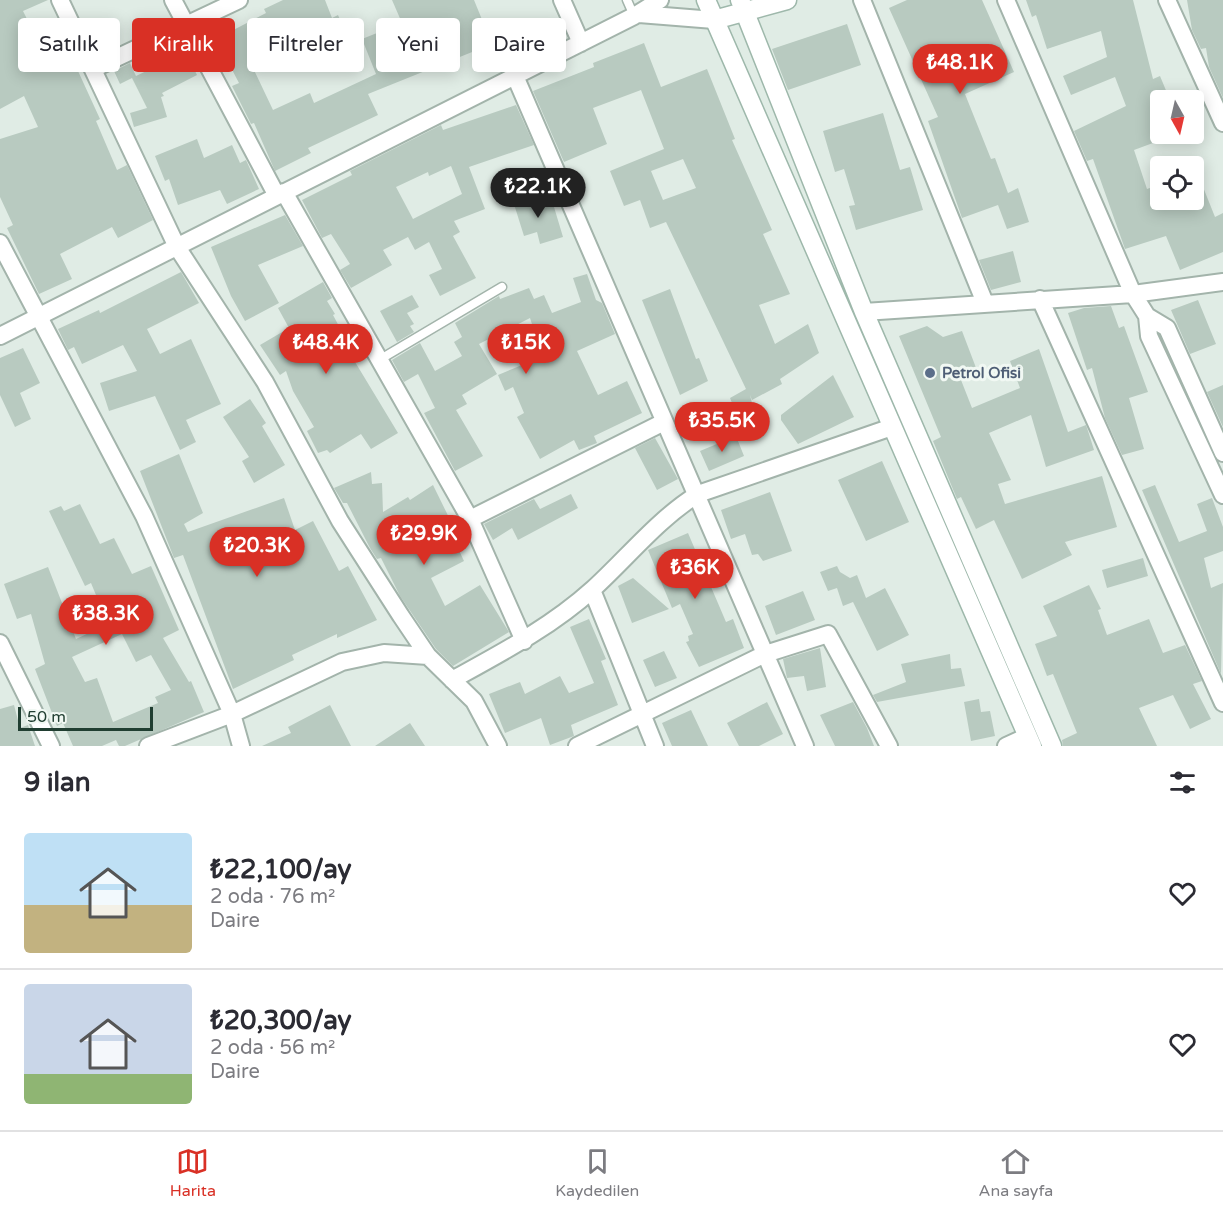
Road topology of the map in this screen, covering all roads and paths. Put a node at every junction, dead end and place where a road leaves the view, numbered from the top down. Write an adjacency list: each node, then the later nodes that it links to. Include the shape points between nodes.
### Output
1 (60, 0): 14 (street)
2 (173, 0): 15 (street)
3 (239, 0): 16 (street)
4 (562, 0): 18 (street)
5 (627, 0): 13 (lane)
6 (660, 0): 13 (street)
7 (706, 0): 17 (main road)
8 (787, 0): 12 (main road)
9 (862, 0): 30 (street)
10 (1006, 0): 28 (street)
11 (1167, 0): 22 (street)
12 (743, 6): 17 (main road); 31 (main road)
13 (636, 15): 17 (street); 18 (street)
14 (69, 18)
15 (183, 18)
16 (203, 18)
17 (714, 20): 37 (main road)
18 (581, 43): 21 (street)
19 (94, 72): 25 (street)
20 (213, 72): 23 (street)
21 (515, 76): 23 (street); 36 (street)
22 (1222, 120)
23 (281, 194): 25 (street); 35 (street)
24 (0, 243): 32 (street)
25 (177, 247): 32 (street); 46 (street, via 265,382 340,521)
26 (1223, 282): 28 (street)
27 (502, 288): 35 (lane)
28 (1133, 294): 29 (street); 33 (street)
29 (1040, 299): 30 (street); 48 (street)
30 (985, 303): 31 (street)
31 (864, 312): 61 (main road)
32 (39, 316): 34 (street); 49 (street, via 144,516)
33 (1147, 316): 38 (street, via 1167,328); 40 (street, via 1149,336)
34 (0, 336)
35 (379, 360): 41 (street)
36 (664, 422): 39 (street); 41 (street)
37 (892, 427): 39 (street); 51 (main road)
38 (1223, 453)
39 (698, 494): 42 (street, via 672,512); 45 (street)
40 (1223, 495)
41 (470, 519): 43 (street)
42 (592, 590): 43 (street); 50 (street)
43 (524, 641): 47 (street)
44 (0, 643): 52 (street)
45 (765, 654): 50 (street); 58 (street); 59 (street, via 828,634)
46 (428, 656): 47 (street); 49 (street, via 384,653 342,662)
47 (452, 680): 55 (street, via 474,701)
48 (1223, 703)
49 (232, 714): 53 (street); 54 (street)
50 (641, 716): 56 (street); 57 (street)
51 (1030, 741): 60 (street)
52 (51, 746)
53 (148, 746)
54 (240, 746)
55 (498, 746)
56 (578, 746)
57 (655, 746)
58 (805, 746)
59 (889, 746)
60 (1005, 746)
61 (1052, 746)

